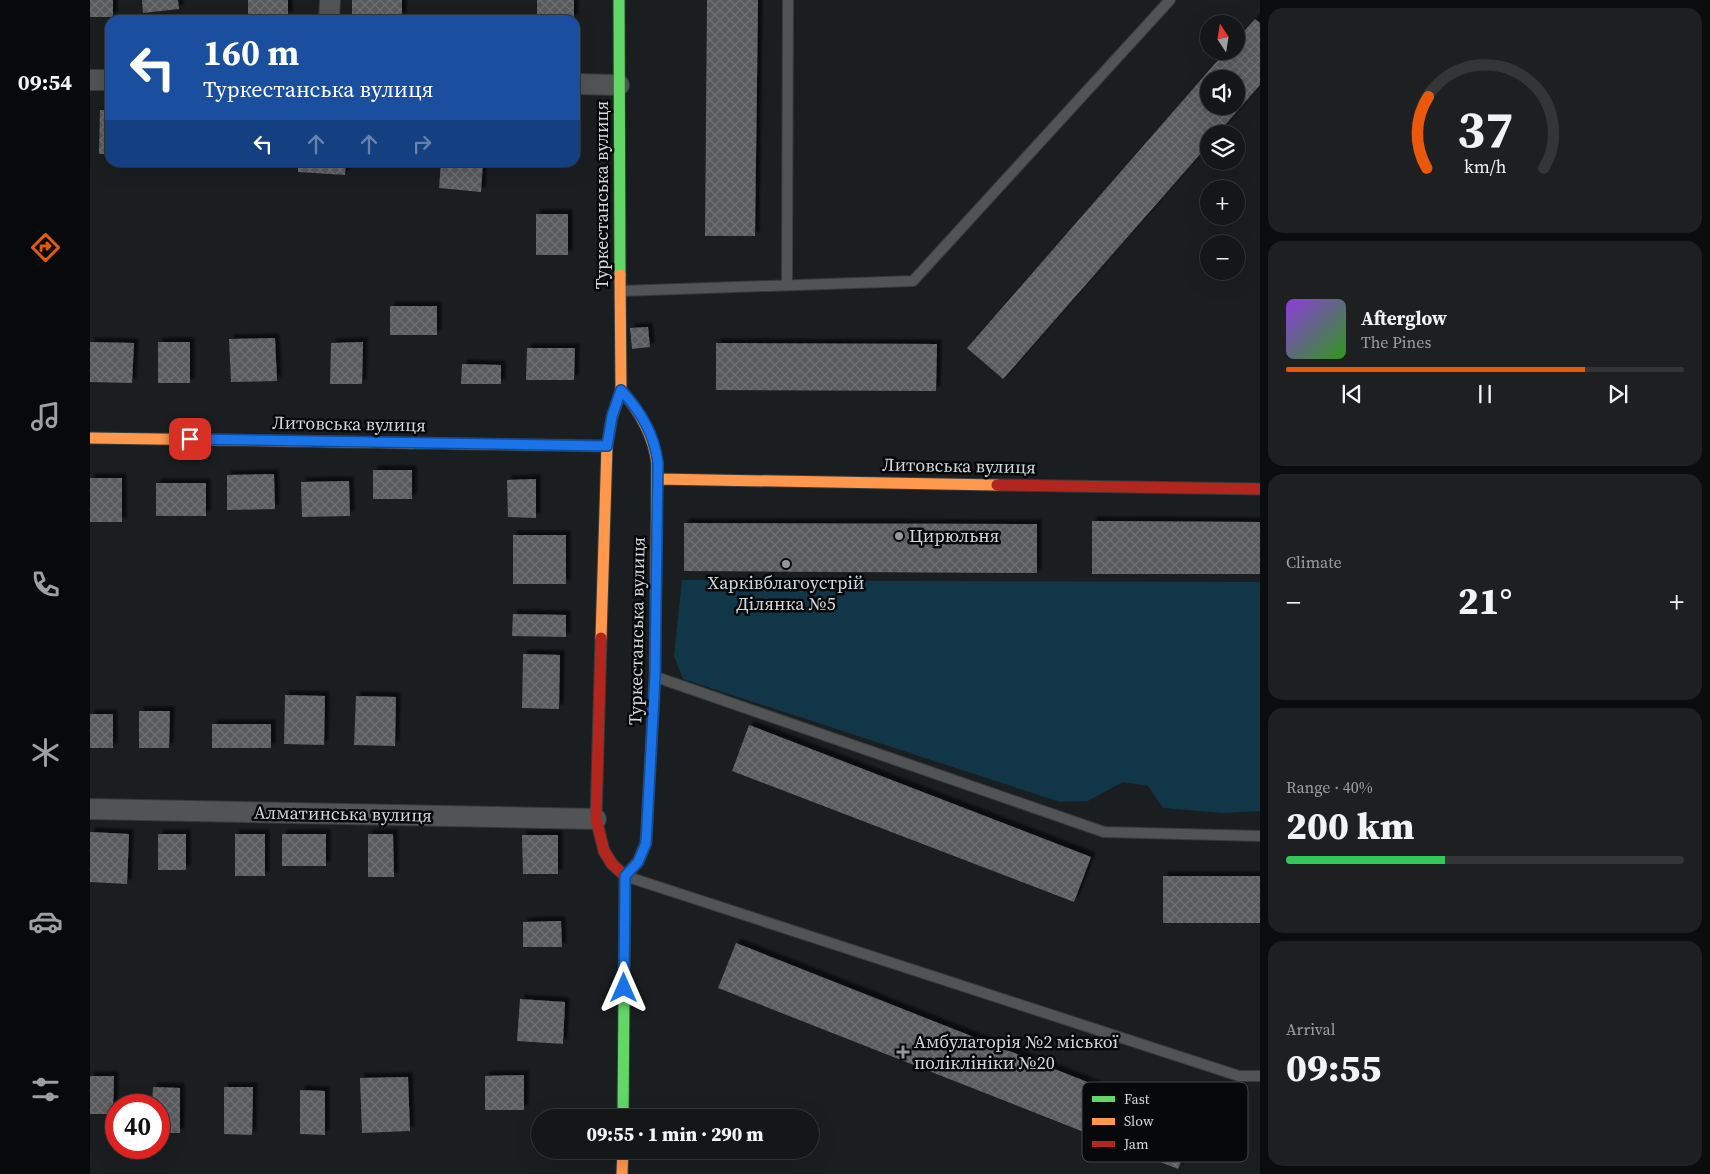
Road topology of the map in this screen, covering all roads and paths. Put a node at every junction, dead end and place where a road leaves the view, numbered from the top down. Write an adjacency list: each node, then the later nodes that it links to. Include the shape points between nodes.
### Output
1 (330, 0): 5 (street)
2 (619, 0): 9 (street, Туркестанська вулиця)
3 (788, 0): 10 (lane)
4 (1170, 0): 10 (lane, via 913,281)
5 (329, 15)
6 (90, 80): 7 (street)
7 (105, 80)
8 (580, 84): 9 (street)
9 (619, 85): 11 (street, Туркестанська вулиця)
10 (787, 285): 11 (lane)
11 (620, 291): 12 (street, Туркестанська вулиця)
12 (621, 390): 14 (street, Туркестанська вулиця); 15 (street, Туркестанська вулиця, via 641,413 650,430 656,448)
13 (90, 438): 14 (street, Литовська вулиця)
14 (607, 446): 19 (street, Туркестанська вулиця)
15 (657, 479): 16 (street, Литовська вулиця); 17 (street, Туркестанська вулиця)
16 (1260, 488)
17 (655, 677): 20 (lane, via 1104,832); 21 (street, Туркестанська вулиця, via 646,843 638,862)
18 (90, 809): 19 (street, Алматинська вулиця)
19 (596, 819): 21 (street, Туркестанська вулиця, via 599,840 606,856)
20 (1260, 836)
21 (625, 876): 22 (lane, via 1239,1076); 23 (street)
22 (1260, 1076)
23 (623, 1109)
24 (623, 1159): 25 (street)
25 (622, 1174)

